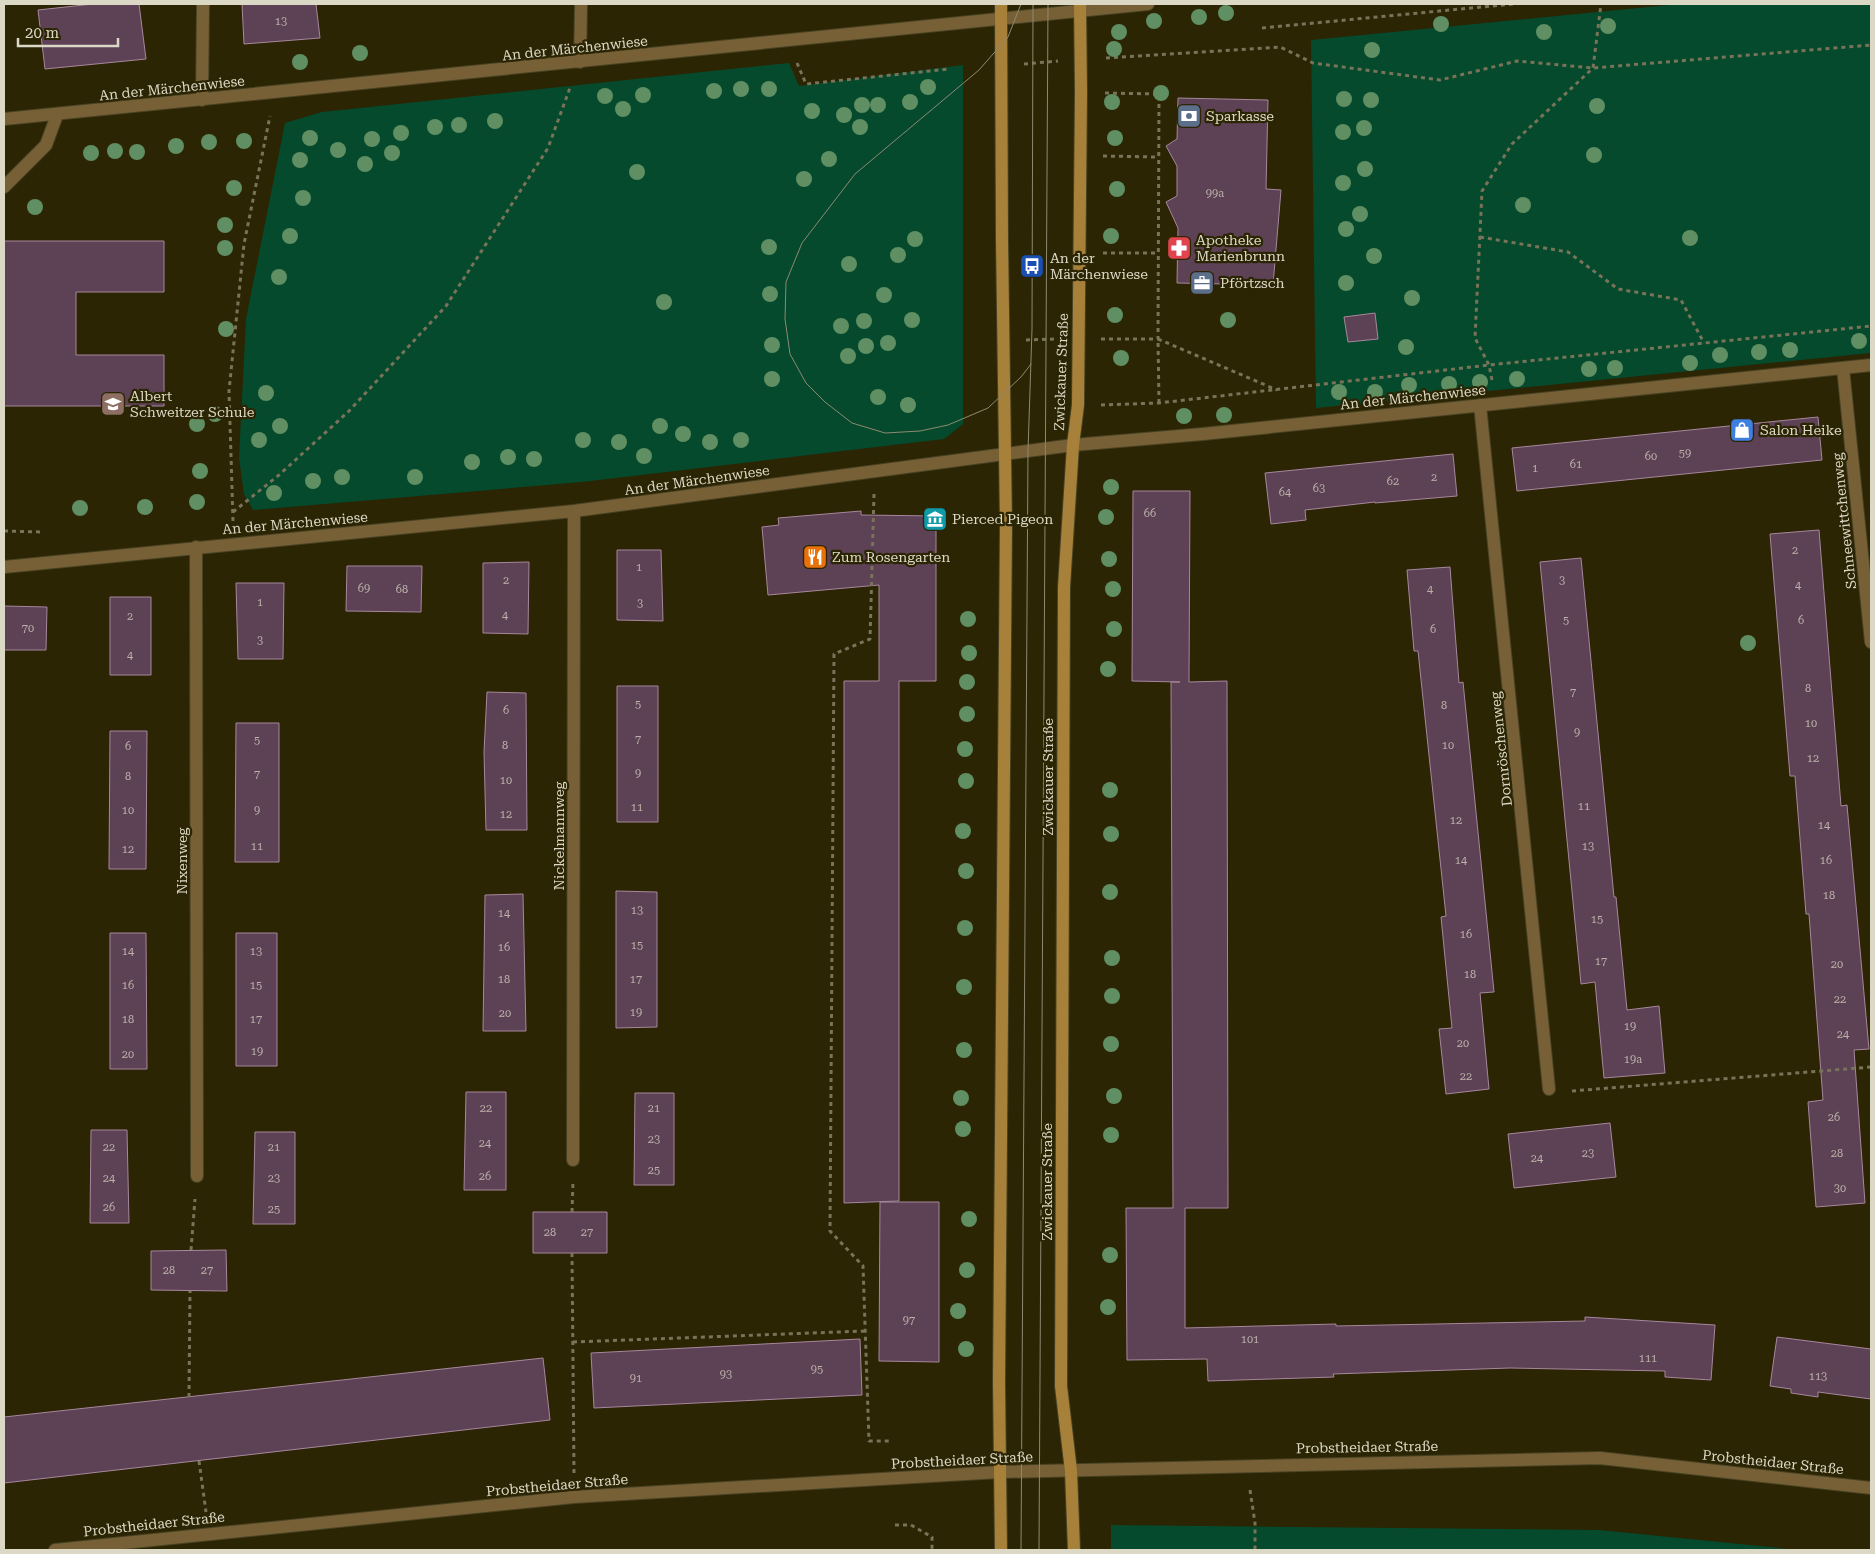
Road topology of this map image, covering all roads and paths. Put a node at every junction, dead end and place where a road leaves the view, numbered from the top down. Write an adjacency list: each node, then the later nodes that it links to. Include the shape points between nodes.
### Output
1 (203, 4): 18 (street)
2 (580, 4): 13 (street)
3 (1001, 4): 8 (main road)
4 (1148, 4): 7 (street, An der Märchenwiese)
5 (1513, 4): 9 (path)
6 (1601, 4): 15 (path)
7 (1080, 7): 8 (street, An der Märchenwiese); 16 (main road, Zwickauer Straße)
8 (1001, 20): 13 (street, An der Märchenwiese); 30 (main road)
9 (1262, 28)
10 (1871, 45): 15 (path)
11 (1106, 58): 15 (path, via 1280,47 1312,63 1440,80 1517,61)
12 (1062, 61): 14 (path)
13 (580, 62): 17 (street, An der Märchenwiese); 44 (path, via 548,148 446,306 349,411)
14 (1018, 64)
15 (1593, 68): 24 (path, via 1512,144 1482,192)
16 (1081, 92): 21 (main road, Zwickauer Straße); 22 (path, via 1159,94)
17 (275, 93): 18 (street, An der Märchenwiese); 44 (path, via 243,254 229,391)
18 (202, 100): 19 (street, An der Märchenwiese)
19 (57, 115): 20 (street, An der Märchenwiese); 23 (street, via 46,145)
20 (4, 119)
21 (1080, 156): 22 (path); 25 (main road, Zwickauer Straße)
22 (1157, 157): 26 (path)
23 (4, 187)
24 (1480, 237): 31 (path, via 1568,252 1618,289 1681,300); 32 (path, via 1475,338)
25 (1079, 253): 26 (path); 28 (main road, Zwickauer Straße)
26 (1157, 253): 29 (path)
27 (1871, 326): 31 (path)
28 (1079, 338): 29 (path); 30 (path); 38 (main road, Zwickauer Straße)
29 (1158, 338): 35 (path); 36 (path)
30 (1004, 341): 41 (main road)
31 (1704, 343): 32 (path)
32 (1489, 365): 35 (path); 37 (path)
33 (1871, 365): 34 (street, An der Märchenwiese)
34 (1843, 368): 37 (street, An der Märchenwiese); 50 (street, Schneewittchenweg)
35 (1277, 390): 36 (path)
36 (1159, 403): 38 (path)
37 (1498, 404): 39 (street, An der Märchenwiese)
38 (1078, 405): 40 (main road, Zwickauer Straße)
39 (1480, 405): 40 (street, An der Märchenwiese); 52 (street, Dornröschenweg)
40 (1073, 445): 41 (street, An der Märchenwiese); 65 (main road, Zwickauer Straße, via 1064,587 1060,1386)
41 (1006, 454): 42 (street, An der Märchenwiese); 66 (main road)
42 (874, 471): 43 (street, An der Märchenwiese); 59 (path, via 870,639 834,654 830,1232 863,1266)
43 (574, 511): 47 (street, An der Märchenwiese); 53 (street, Nickelmannweg)
44 (232, 512): 47 (path)
45 (4, 531): 46 (path)
46 (42, 532)
47 (232, 545): 48 (street, An der Märchenwiese)
48 (196, 547): 49 (street, An der Märchenwiese); 54 (street, Nixenweg)
49 (4, 567)
50 (1871, 642)
51 (1871, 1067): 52 (path, via 1581,1092)
52 (1549, 1089)
53 (573, 1160): 55 (path)
54 (197, 1176): 56 (path)
55 (572, 1212)
56 (191, 1250)
57 (572, 1253): 60 (path)
58 (190, 1291): 61 (path)
59 (865, 1331): 60 (path); 62 (path, via 869,1441)
60 (572, 1342): 68 (path)
61 (189, 1397)
62 (891, 1440)
63 (199, 1461): 70 (path)
64 (1247, 1465): 65 (street, Probstheidaer Straße); 67 (street, Probstheidaer Straße, via 1600,1458); 75 (path)
65 (1071, 1471): 66 (street, Probstheidaer Straße); 74 (main road, Zwickauer Straße)
66 (1000, 1472): 68 (street, Probstheidaer Straße); 73 (main road)
67 (1871, 1488)
68 (574, 1497): 70 (street, Probstheidaer Straße)
69 (895, 1525): 72 (path, via 911,1525 932,1537)
70 (209, 1533): 71 (street, Probstheidaer Straße)
71 (55, 1550)
72 (932, 1550)
73 (1001, 1550)
74 (1074, 1550)
75 (1255, 1550)

